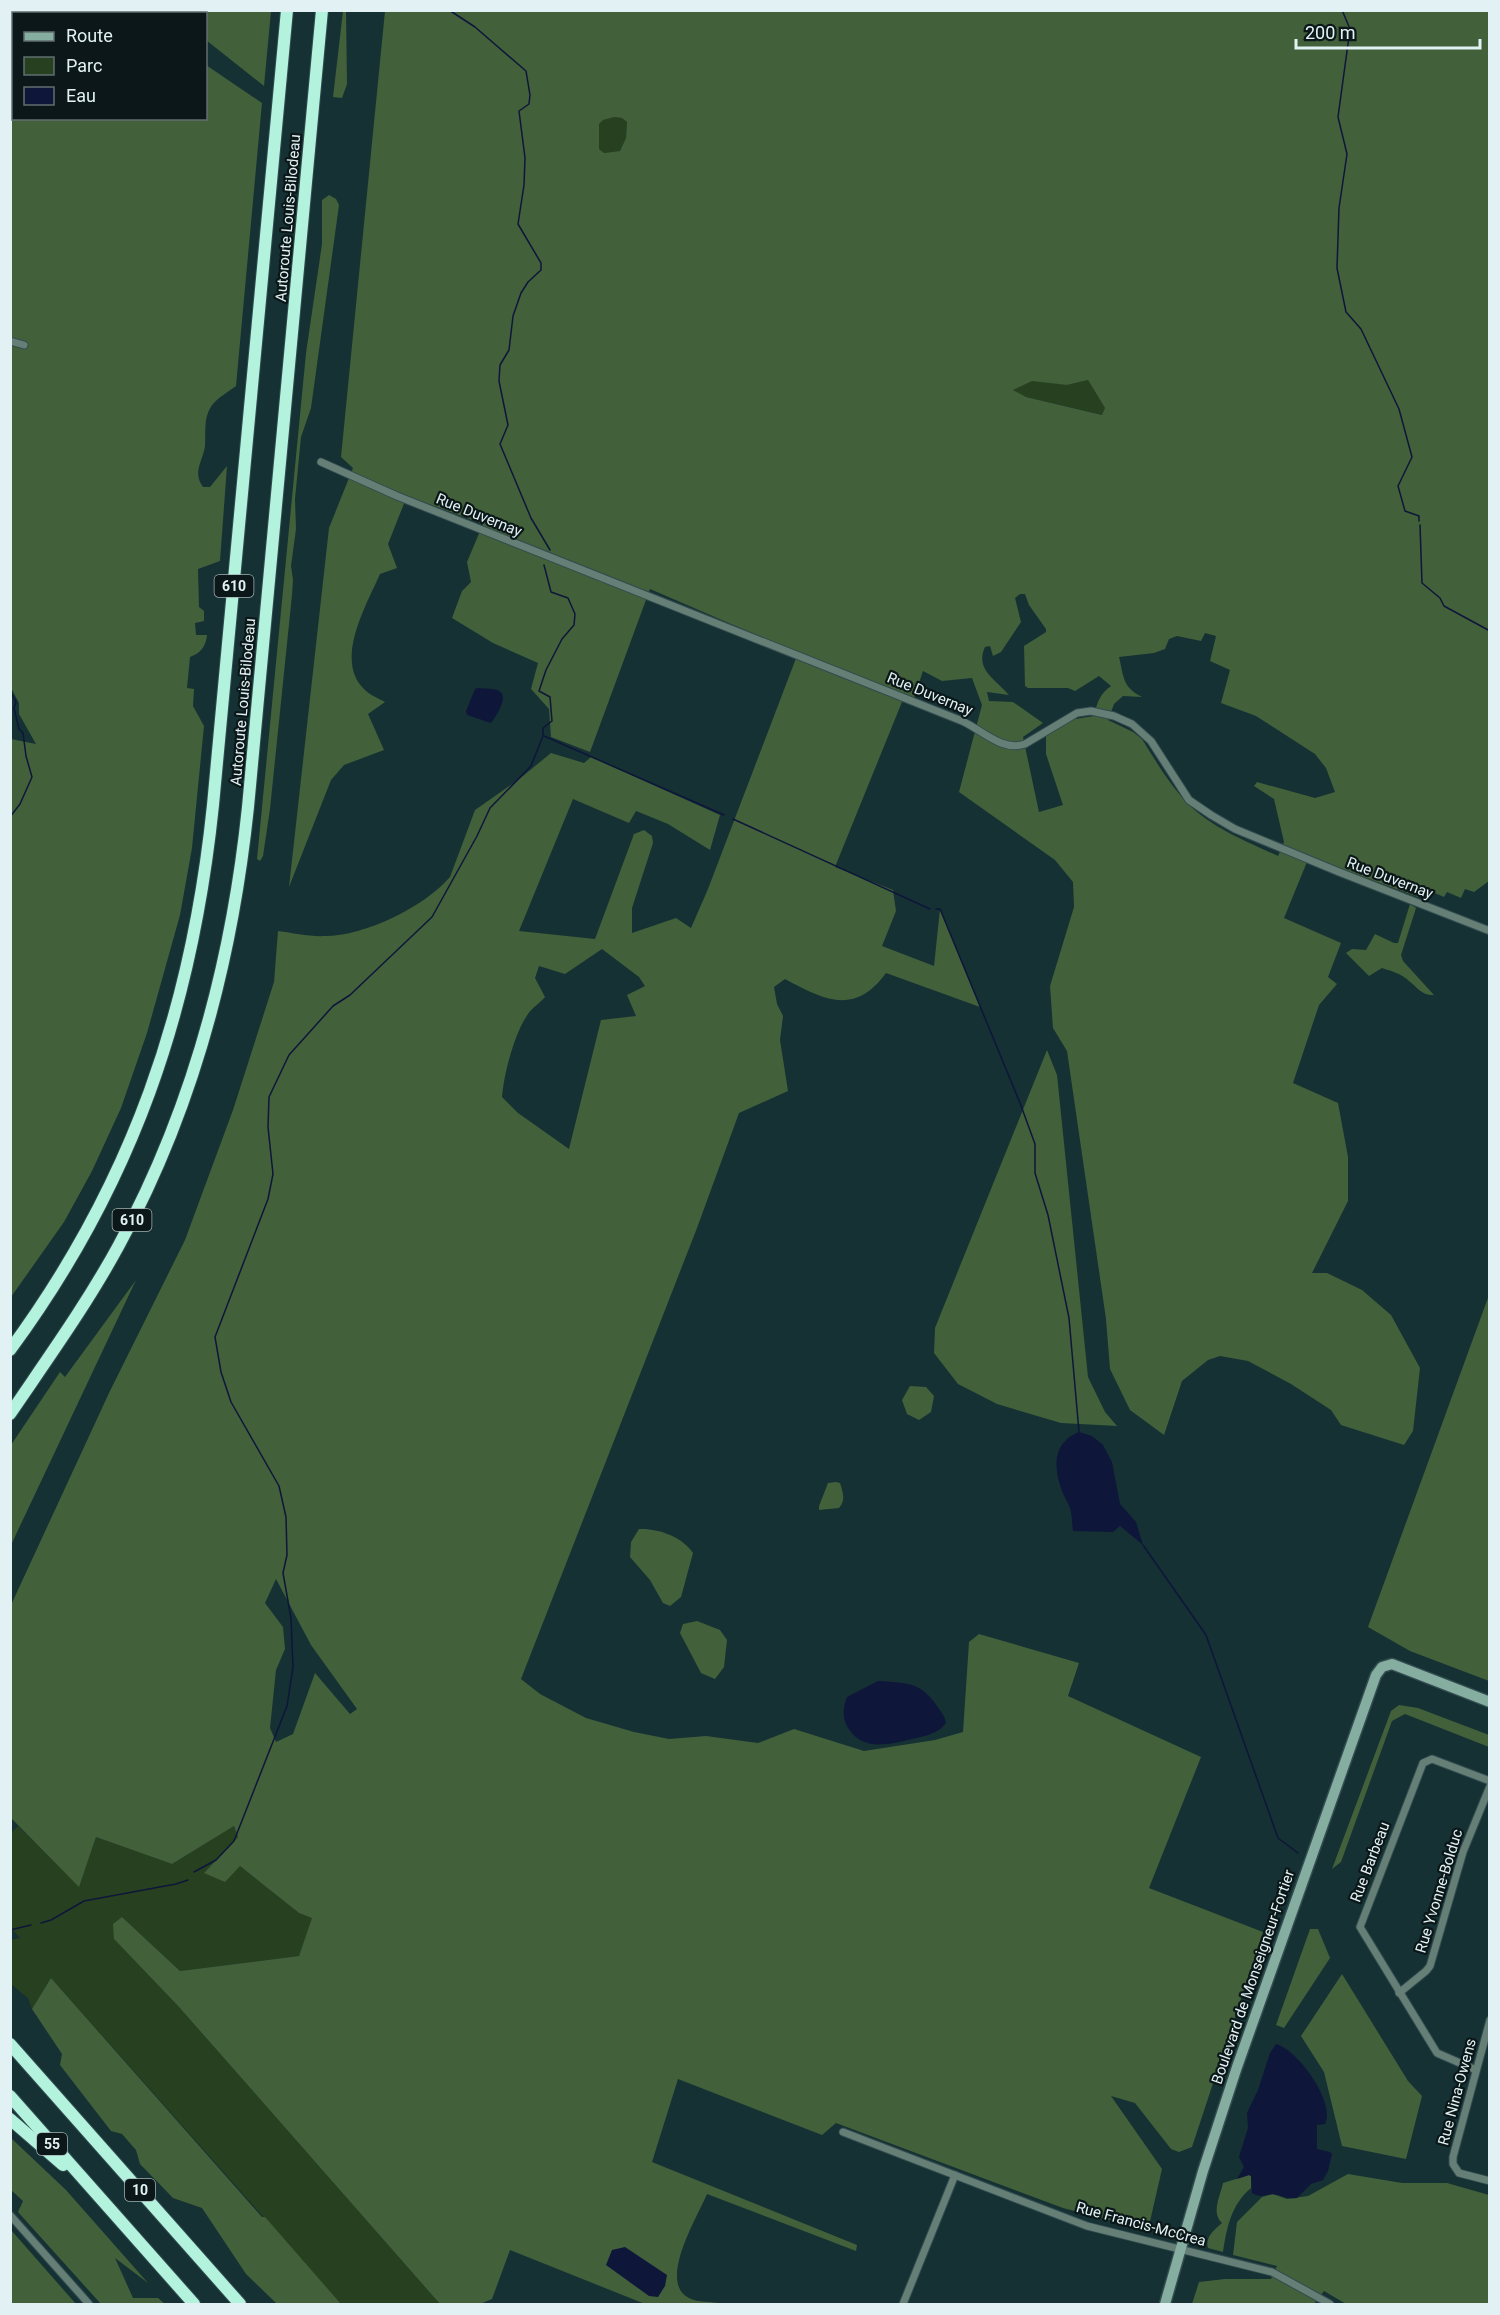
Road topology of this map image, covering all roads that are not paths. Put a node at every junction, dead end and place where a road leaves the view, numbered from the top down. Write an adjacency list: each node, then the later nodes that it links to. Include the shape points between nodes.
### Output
1 (287, 10): 7 (highway, Autoroute Louis-Bilodeau / 610, via 213,812 196,929 163,1054 126,1150 72,1256)
2 (322, 10): 8 (highway, Autoroute Louis-Bilodeau / 610, via 250,787 230,935 203,1043 164,1150 115,1252)
3 (10, 341): 4 (street)
4 (24, 345)
5 (321, 462): 6 (street, Rue Duvernay, via 397,496 952,717 1003,744 1025,744 1077,713 1091,711 1114,716 1146,736 1189,800 1235,829)
6 (1490, 931)
7 (10, 1350)
8 (49, 1357): 9 (highway); 10 (highway)
9 (10, 1407)
10 (10, 1414)
11 (1490, 1702): 25 (main road, Boulevard de Monseigneur-Fortier, via 1397,1666 1384,1665 1376,1675 1271,1967)
12 (1490, 1781): 14 (street, Rue Barbeau, via 1432,1759 1423,1763 1360,1927)
13 (1490, 1786): 14 (street, Rue Yvonne-Bolduc, via 1463,1852 1430,1966)
14 (1399, 1993): 17 (street, Rue Barbeau, via 1437,2053)
15 (1490, 2020): 17 (street, Rue Nina-Owens)
16 (10, 2044): 28 (highway, 10)
17 (1476, 2070): 22 (street, Rue Nina-Owens, via 1453,2164 1462,2175)
18 (10, 2096): 23 (highway, 55)
19 (10, 2119): 23 (highway)
20 (843, 2132): 21 (street, Rue Francis-McCrea)
21 (955, 2175): 25 (street, Rue Francis-McCrea, via 1087,2226); 29 (street)
22 (1490, 2181)
23 (94, 2191): 27 (highway, 10)
24 (10, 2215): 26 (street)
25 (1180, 2249): 30 (main road, Boulevard de Monseigneur-Fortier); 31 (street, Rue Francis-McCrea, via 1272,2272)
26 (89, 2304)
27 (194, 2304)
28 (240, 2304)
29 (903, 2304)
30 (1165, 2304)
31 (1329, 2304)

